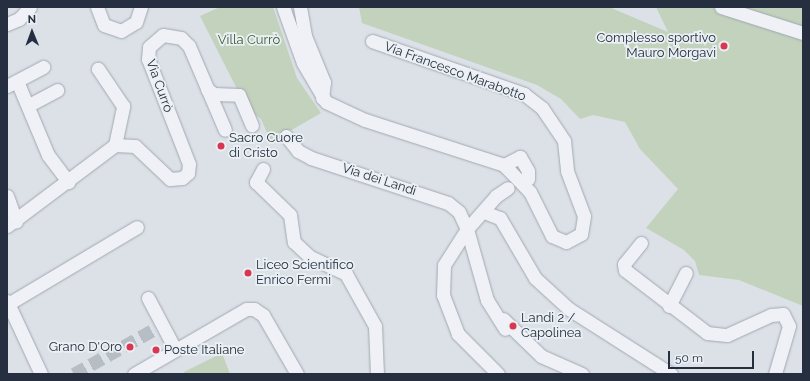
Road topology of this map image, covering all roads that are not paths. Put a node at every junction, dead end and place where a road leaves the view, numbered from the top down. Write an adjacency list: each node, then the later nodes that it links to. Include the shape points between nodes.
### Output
1 (30, 7): 7 (street)
2 (97, 7): 3 (street, via 104,25 121,31 136,22)
3 (141, 7)
4 (283, 7): 15 (street, Via Francesco Marabotto, via 303,63)
5 (300, 7): 15 (street, via 305,36 324,82)
6 (721, 7): 8 (street)
7 (7, 24)
8 (803, 34)
9 (372, 41): 21 (street, Via Francesco Marabotto, via 524,94 542,108 564,141 567,171 584,216 581,234 566,242 552,236 530,192)
10 (43, 67): 12 (street)
11 (98, 69): 20 (street, via 123,106)
12 (12, 83): 16 (street)
13 (207, 89): 17 (street, via 214,94 239,95); 18 (street, Via Currò); 20 (street, Via Currò, via 184,40 174,35 157,38 149,47 148,59 189,164 188,173 182,178 170,179 135,146)
14 (57, 90): 16 (street)
15 (322, 98): 21 (street, Via Francesco Marabotto, via 332,106 365,120)
16 (29, 105): 24 (street, via 48,155)
17 (252, 125)
18 (225, 130)
19 (286, 136): 30 (street, Via dei Landi, via 298,151 311,158 448,203 460,212)
20 (115, 145): 24 (street)
21 (504, 165): 23 (street, via 516,157 523,159)
22 (263, 169): 42 (street, via 256,182 290,215 294,242 310,257 346,274 376,326)
23 (528, 179)
24 (68, 182): 28 (street)
25 (508, 188): 27 (street)
26 (7, 196): 28 (street)
27 (484, 212): 30 (street); 45 (street, via 500,218 535,278 569,310)
28 (12, 223)
29 (137, 227): 35 (street)
30 (467, 229): 33 (street, Via dei Landi); 43 (street, via 444,265 443,295 458,334)
31 (641, 243): 36 (street, via 623,268)
32 (686, 273): 36 (street)
33 (482, 281): 37 (street, Via dei Landi, via 493,312); 44 (street, Via dei Landi, via 494,307 523,341 554,364)
34 (148, 298): 38 (street, via 159,327)
35 (8, 302): 39 (street)
36 (670, 306): 46 (street, via 707,333 720,336 783,314 789,326)
37 (505, 330)
38 (175, 349): 40 (street); 41 (street, via 246,309 259,310)
39 (41, 374)
40 (134, 374)
41 (297, 374)
42 (377, 374)
43 (498, 374)
44 (582, 374)
45 (671, 374)
46 (775, 374)

